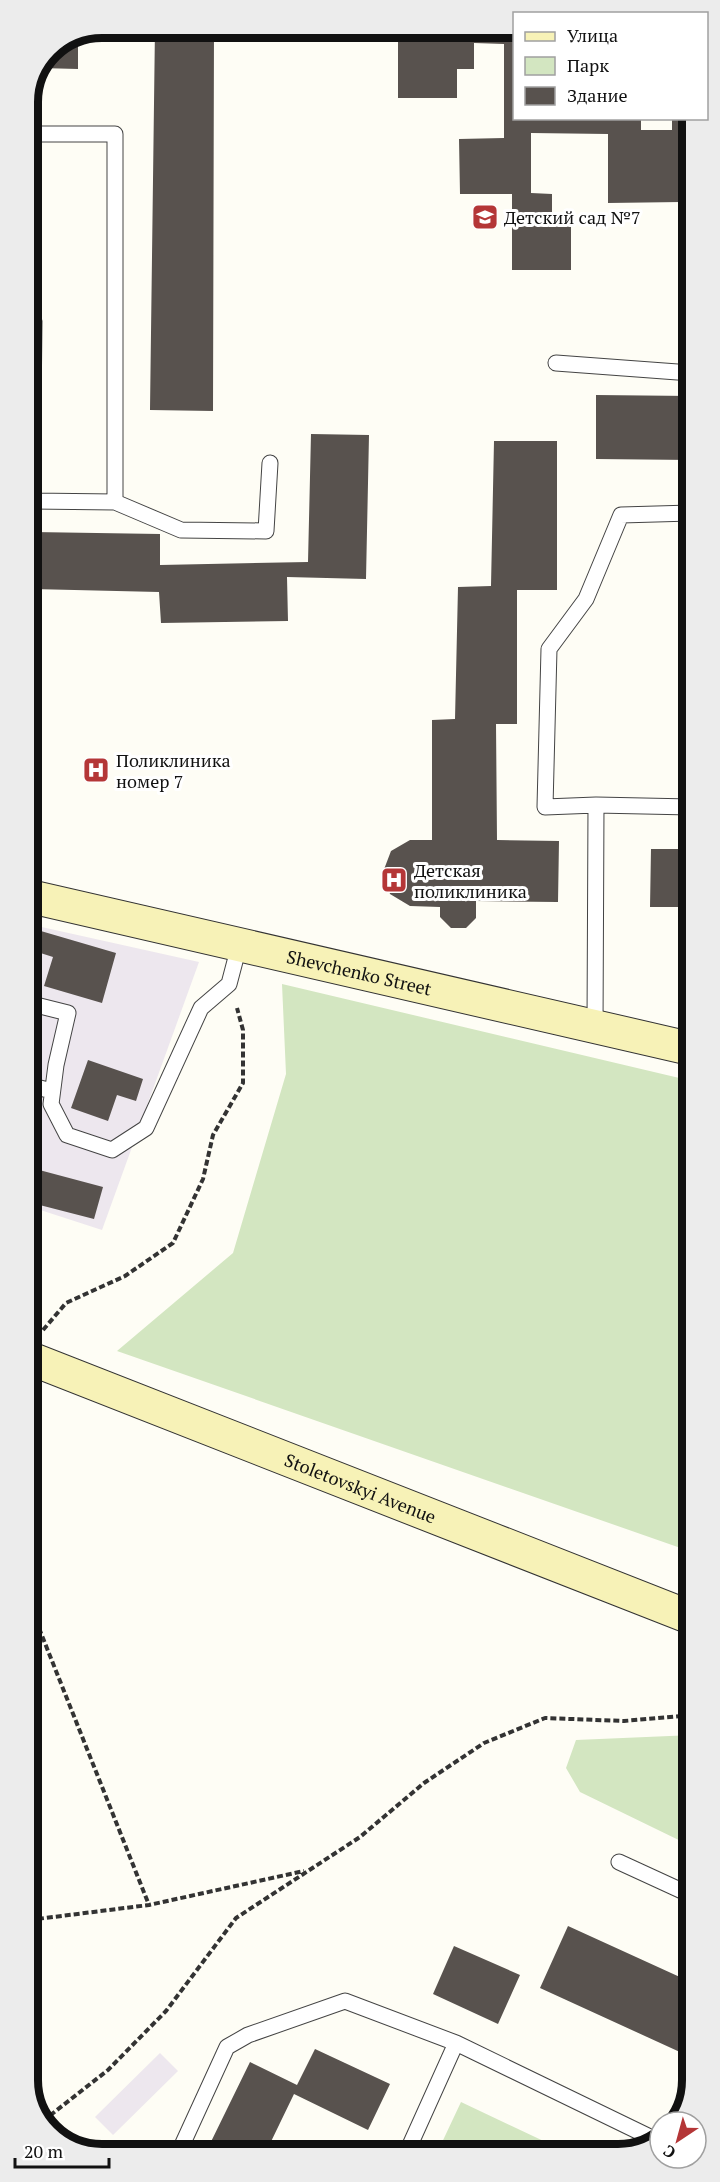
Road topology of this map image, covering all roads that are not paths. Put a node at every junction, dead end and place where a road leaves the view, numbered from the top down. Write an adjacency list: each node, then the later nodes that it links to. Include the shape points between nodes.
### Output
1 (38, 134): 6 (lane, via 115,134)
2 (556, 363): 3 (lane)
3 (682, 372)
4 (270, 463): 6 (lane, via 266,531 181,530)
5 (38, 501): 6 (lane)
6 (115, 502)
7 (682, 513): 8 (lane, via 621,515 586,599 549,649 545,807)
8 (596, 805): 9 (lane); 13 (lane)
9 (682, 807)
10 (38, 898): 11 (main road, Shevchenko Street)
11 (239, 946): 13 (main road, Shevchenko Street); 16 (lane, via 229,984 201,1008 146,1128 112,1150 67,1135 51,1104)
12 (38, 1005): 16 (lane, via 68,1013)
13 (595, 1028): 14 (main road, Shevchenko Street)
14 (682, 1047)
15 (38, 1088): 16 (lane)
16 (52, 1091)
17 (38, 1350): 18 (main road, Stoletovskyi Avenue)
18 (682, 1614)
19 (619, 1862): 20 (lane)
20 (682, 1891)
21 (456, 2043): 22 (lane); 23 (lane, via 345,2001 248,2035 227,2047); 24 (lane)
22 (648, 2136)
23 (183, 2144)
24 (411, 2144)

